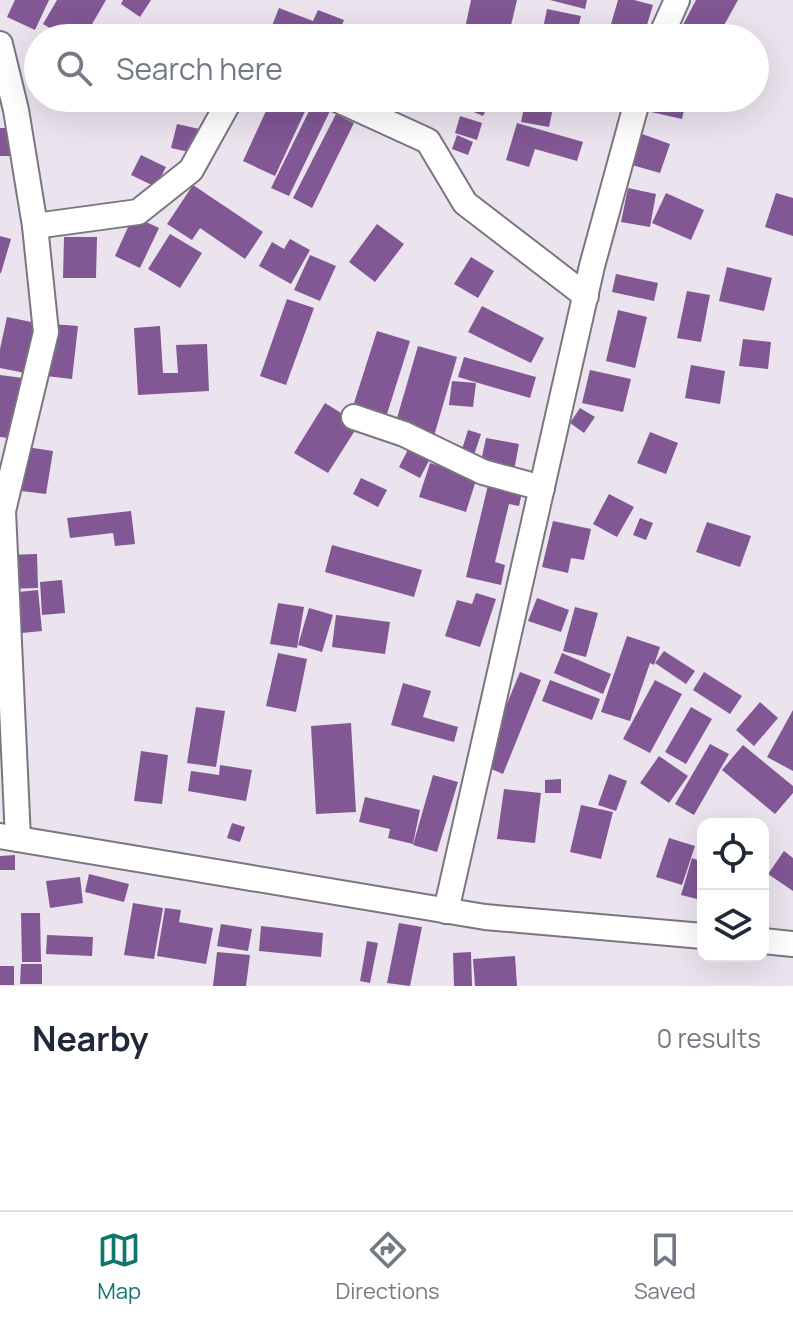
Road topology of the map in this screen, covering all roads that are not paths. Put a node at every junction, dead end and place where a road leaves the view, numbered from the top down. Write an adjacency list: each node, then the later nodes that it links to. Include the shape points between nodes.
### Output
1 (677, 0): 2 (street)
2 (666, 24)
3 (0, 44): 7 (street)
4 (223, 112): 7 (street, via 191,170 138,212)
5 (365, 112): 8 (street, via 428,141 465,203)
6 (634, 112): 8 (street)
7 (35, 226): 11 (street, via 46,332 3,511)
8 (586, 296): 10 (street)
9 (354, 417): 10 (street, via 483,472)
10 (542, 488): 12 (street)
11 (9, 838): 12 (street)
12 (446, 911): 13 (street)
13 (697, 935)
14 (769, 942): 15 (street)
15 (793, 944)

